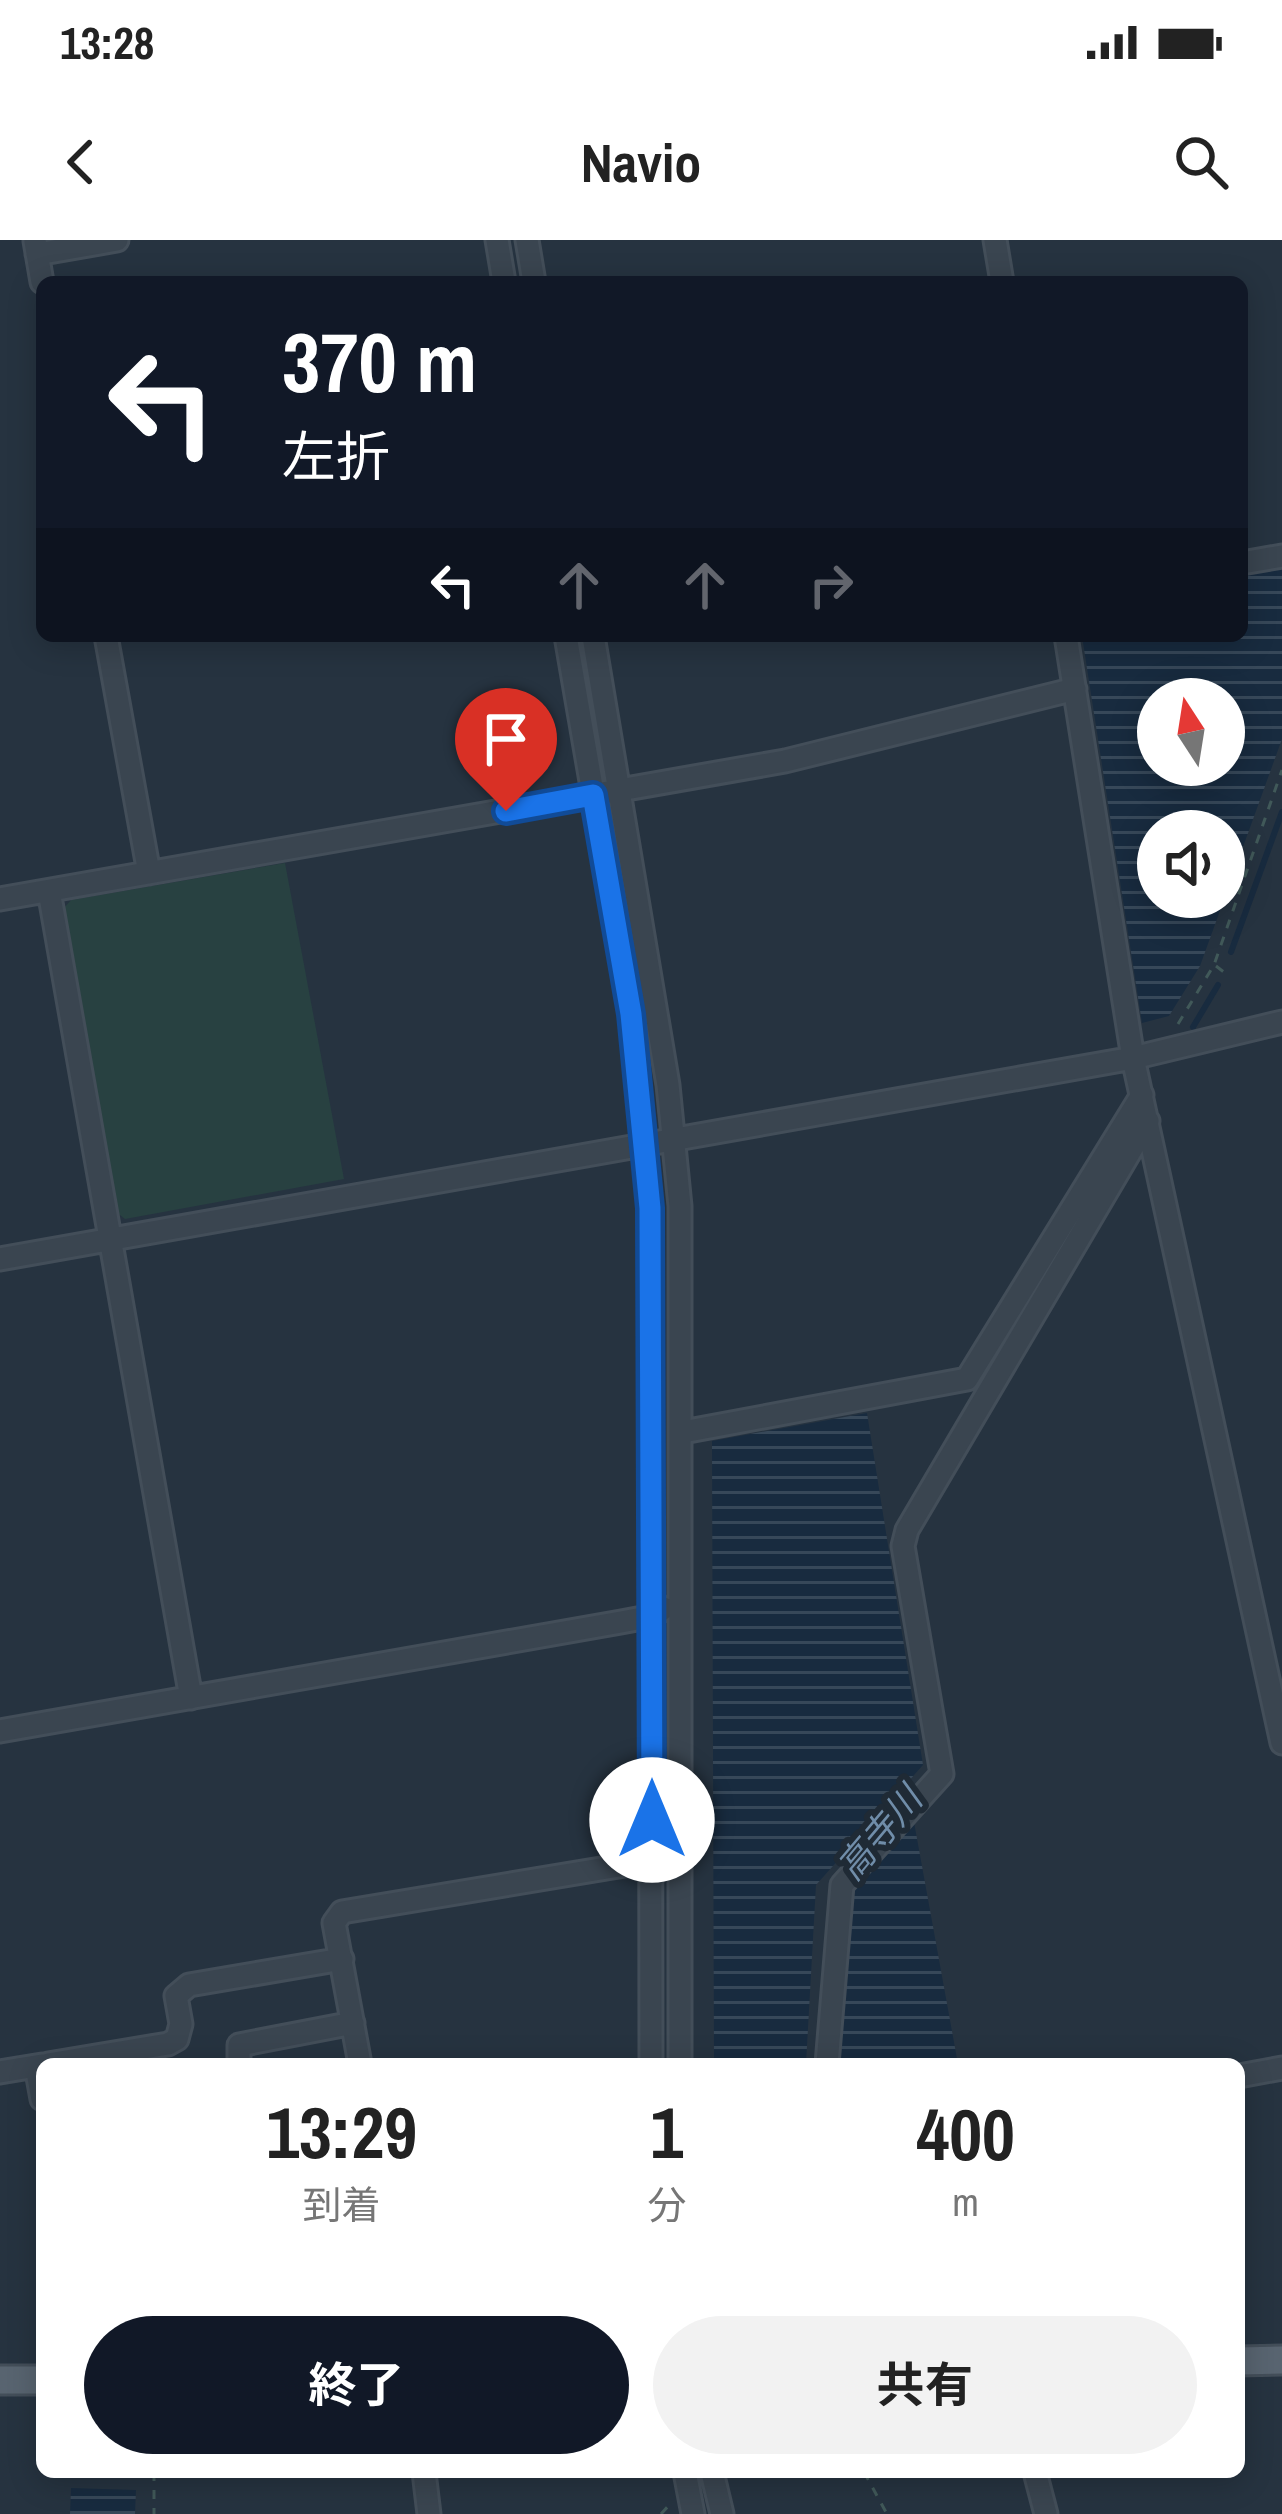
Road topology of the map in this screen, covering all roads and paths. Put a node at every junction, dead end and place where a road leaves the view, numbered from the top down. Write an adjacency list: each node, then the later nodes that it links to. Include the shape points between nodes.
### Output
1 (117, 240): 5 (street)
2 (496, 240): 6 (street)
3 (527, 240): 7 (street)
4 (995, 240): 8 (street)
5 (36, 247)
6 (503, 276)
7 (533, 276)
8 (1002, 276)
9 (1282, 556): 10 (street)
10 (1248, 562)
11 (107, 642): 19 (street)
12 (567, 642): 18 (street)
13 (594, 642): 17 (street)
14 (1067, 642): 15 (street)
15 (1076, 689): 17 (street, via 785,761); 25 (street)
16 (1282, 770): 22 (path)
17 (619, 790): 18 (street); 28 (street)
18 (593, 795): 19 (street); 29 (street)
19 (149, 874): 20 (street)
20 (49, 891): 21 (street); 30 (street)
21 (0, 899)
22 (1214, 965): 23 (path); 25 (path)
23 (1229, 976)
24 (1282, 1022): 25 (street)
25 (1143, 1055): 26 (street); 28 (street)
26 (1142, 1095): 27 (street); 32 (street, via 967,1379)
27 (1148, 1121): 38 (street); 48 (street, via 907,1530 903,1546 942,1774 842,1885)
28 (676, 1140): 29 (street); 32 (street)
29 (646, 1146): 30 (street); 34 (street)
30 (106, 1239): 31 (street); 36 (street)
31 (0, 1258)
32 (683, 1432): 33 (street)
33 (682, 1579): 34 (street); 35 (street)
34 (653, 1616): 35 (street); 36 (street); 40 (street)
35 (682, 1658): 39 (street)
36 (191, 1698): 37 (street)
37 (0, 1731)
38 (1282, 1743)
39 (680, 1856): 40 (street); 47 (street)
40 (652, 1860): 41 (street, via 342,1912 334,1923); 46 (street)
41 (342, 1959): 42 (street); 43 (street, via 181,1988 177,2039)
42 (353, 2024): 44 (street, via 239,2045); 45 (street)
43 (84, 2058)
44 (239, 2058)
45 (359, 2058)
46 (651, 2058)
47 (680, 2058)
48 (828, 2058)
49 (36, 2066): 51 (street)
50 (1282, 2068): 52 (street)
51 (0, 2072)
52 (1245, 2075)
53 (1282, 2360): 54 (main road)
54 (1245, 2361)
55 (0, 2380): 56 (main road)
56 (36, 2380)
57 (154, 2478): 62 (path)
58 (425, 2478): 63 (street)
59 (867, 2478): 66 (path)
60 (1037, 2478): 67 (street)
61 (682, 2486): 64 (path); 65 (street)
62 (154, 2514)
63 (430, 2514)
64 (662, 2514)
65 (694, 2514)
66 (886, 2514)
67 (1046, 2514)

